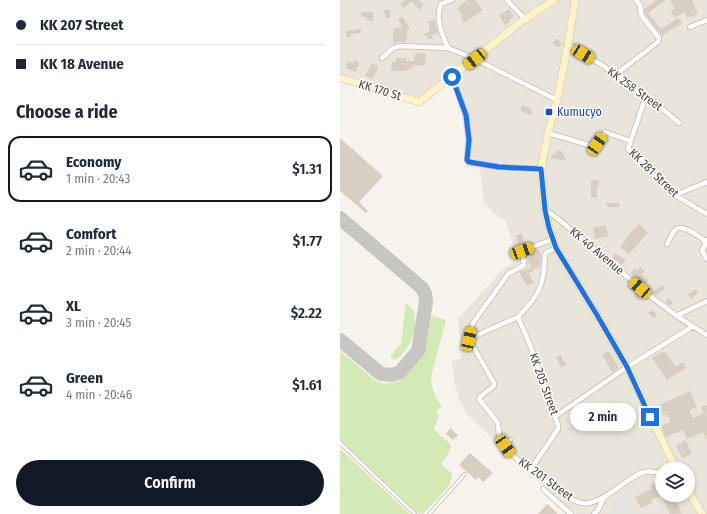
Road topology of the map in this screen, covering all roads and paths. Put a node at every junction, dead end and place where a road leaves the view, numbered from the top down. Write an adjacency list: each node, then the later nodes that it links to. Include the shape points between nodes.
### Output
1 (452, 0): 10 (street, via 441,4 438,14)
2 (507, 0): 6 (street)
3 (554, 0): 6 (main road)
4 (575, 0): 9 (main road)
5 (636, 0): 13 (street, via 640,5 641,15 659,38 658,42)
6 (525, 19): 12 (main road)
7 (707, 20): 8 (street)
8 (690, 27)
9 (568, 46): 13 (street, KK 258 Street); 17 (main road)
10 (448, 48): 11 (street, via 399,46); 12 (street)
11 (382, 58)
12 (475, 59): 14 (main road); 17 (street)
13 (616, 74): 16 (street, KK 258 Street)
14 (452, 77): 15 (main road, KK 170 St, via 419,102); 21 (street, via 466,115 469,140 467,160 499,167)
15 (340, 78)
16 (646, 96): 18 (street, KK 258 Street); 20 (street, KK 281 Street)
17 (557, 100): 19 (main road)
18 (679, 123)
19 (548, 133): 20 (street, via 592,146 597,144 605,132); 21 (main road)
20 (630, 141): 23 (street, KK 281 Street, via 628,149)
21 (541, 169): 24 (main road)
22 (706, 183): 23 (street)
23 (675, 195): 25 (street, KK 281 Street)
24 (545, 210): 26 (main road); 32 (street, KK 40 Avenue)
25 (707, 214)
26 (553, 239): 29 (main road); 36 (street, via 522,251 524,265 508,274 499,286 473,323)
27 (706, 241): 28 (street, via 683,228 677,228); 30 (street, via 702,251)
28 (667, 244)
29 (556, 248): 33 (street, via 546,254 540,291); 38 (main road)
30 (707, 259)
31 (707, 301): 32 (street)
32 (676, 316): 34 (street, KK 40 Avenue)
33 (518, 317): 36 (street); 39 (street, KK 205 Street)
34 (692, 327): 35 (street, KK 40 Avenue); 38 (street)
35 (707, 335)
36 (469, 339): 37 (street); 42 (street, via 494,383 494,386 479,399 498,423 499,435)
37 (462, 348)
38 (627, 367): 39 (street); 43 (main road)
39 (556, 416): 44 (street, KK 205 Street, via 558,429)
40 (510, 440): 42 (street)
41 (340, 443): 50 (lane)
42 (505, 446): 44 (street, KK 201 Street, via 520,462)
43 (673, 462)
44 (531, 469): 48 (street, KK 201 Street, via 564,495 580,503 590,503)
45 (655, 473): 48 (street, KK 201 Street, via 644,472 623,482)
46 (465, 474): 51 (lane)
47 (543, 489): 52 (street)
48 (604, 497): 53 (street)
49 (695, 502): 54 (main road)
50 (415, 514)
51 (429, 514)
52 (571, 514)
53 (594, 514)
54 (702, 514)

